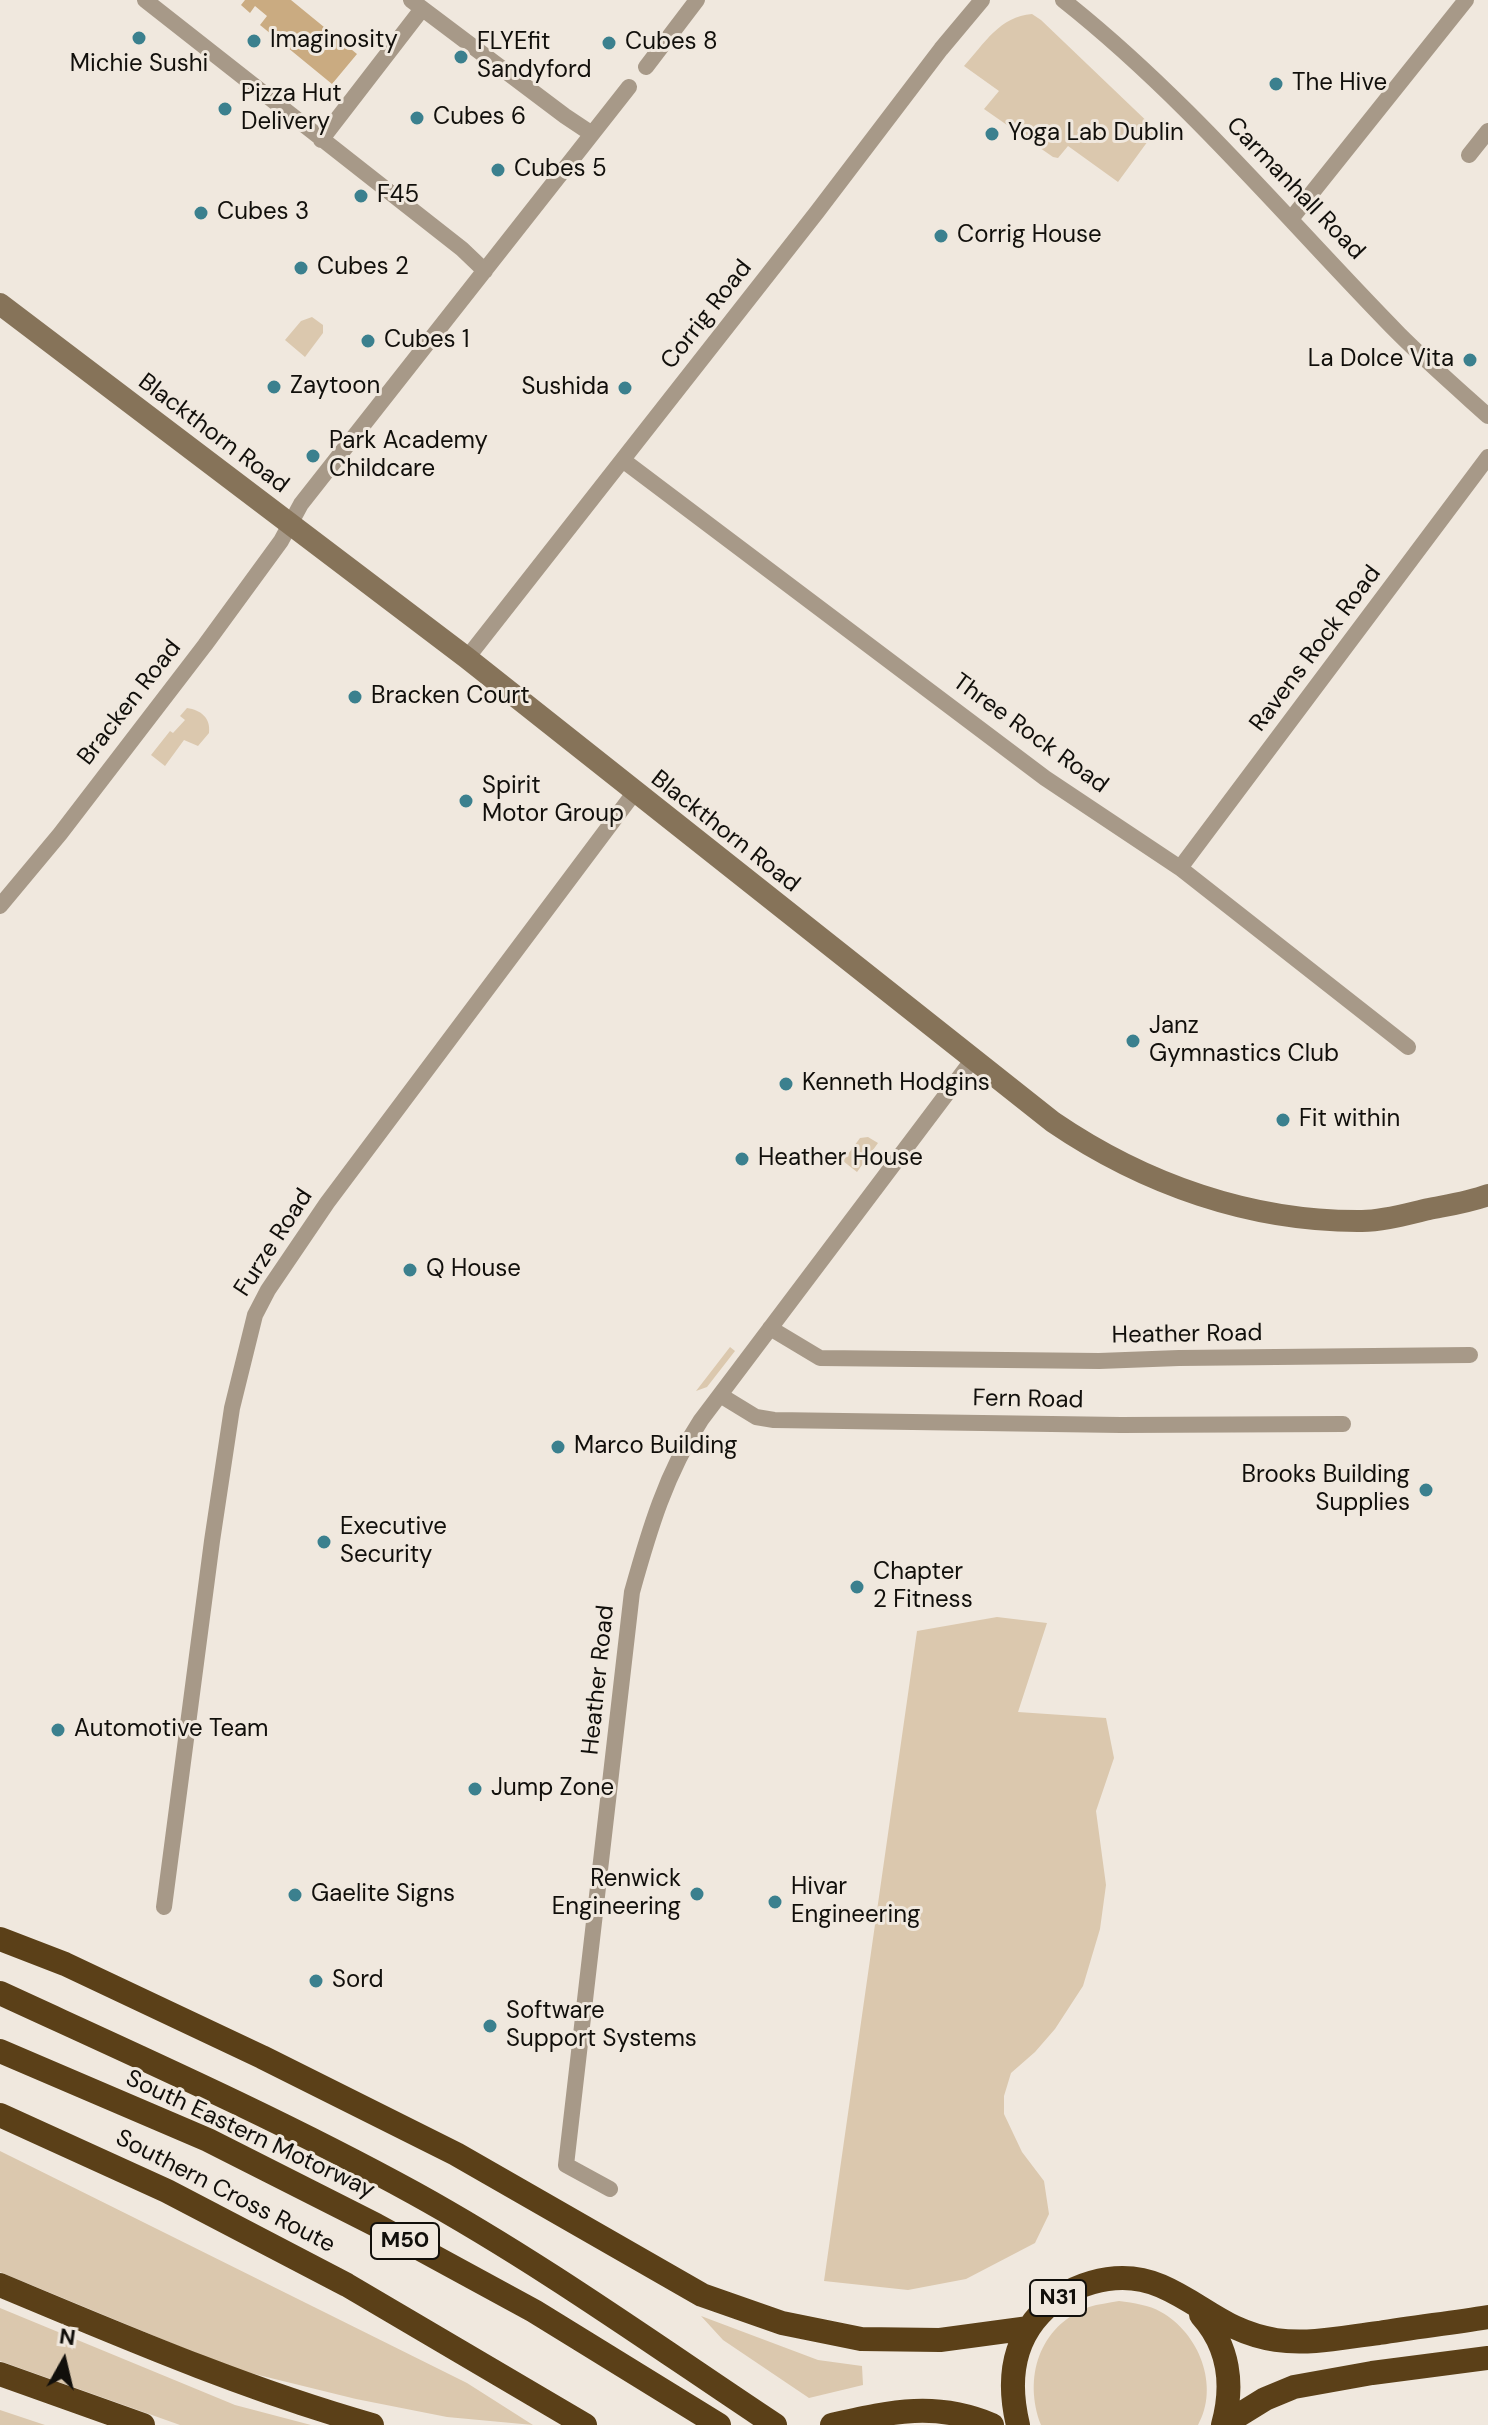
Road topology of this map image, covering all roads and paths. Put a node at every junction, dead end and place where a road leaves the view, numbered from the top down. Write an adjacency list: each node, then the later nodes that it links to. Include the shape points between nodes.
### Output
1 (145, 0): 11 (street)
2 (697, 0): 7 (street)
3 (982, 0): 18 (street, Corrig Road)
4 (1063, 0): 13 (street, Carmanhall Road, via 1108,35)
5 (1466, 0): 13 (street)
6 (417, 4): 10 (street); 11 (street)
7 (646, 67)
8 (629, 87): 10 (street, Bracken Road)
9 (1488, 131): 12 (street)
10 (592, 134): 14 (street, Bracken Road)
11 (321, 140): 14 (street)
12 (1469, 155)
13 (1291, 219): 16 (street, Carmanhall Road, via 1400,334)
14 (485, 271): 19 (street, Bracken Road, via 301,504)
15 (0, 304): 19 (street, Blackthorn Road)
16 (1488, 416)
17 (1488, 457): 22 (street, Ravens Rock Road)
18 (624, 461): 20 (street, Corrig Road); 22 (street, Three Rock Road, via 1045,778)
19 (290, 525): 20 (street, Blackthorn Road); 23 (street, Bracken Road, via 205,645)
20 (467, 658): 21 (street, Blackthorn Road)
21 (634, 793): 25 (street, Blackthorn Road); 31 (street, Furze Road, via 327,1203 255,1315 232,1408)
22 (1180, 868): 24 (street, Three Rock Road)
23 (0, 906)
24 (1408, 1047)
25 (973, 1059): 26 (street, Blackthorn Road, via 1094,1150 1191,1194 1287,1217 1365,1221); 27 (street, Heather Road)
26 (1488, 1195)
27 (770, 1328): 28 (street, Heather Road, via 820,1358 1099,1361); 29 (street, Heather Road)
28 (1470, 1355)
29 (720, 1395): 30 (street, Fern Road, via 756,1417 774,1420); 36 (street, Heather Road, via 684,1446 655,1511 632,1592 566,2165)
30 (1343, 1424)
31 (164, 1907)
32 (0, 1939): 40 (highway, via 65,1964 442,2147 702,2295 782,2323 861,2339 940,2340)
33 (0, 1993): 47 (highway, via 275,2119 416,2195 567,2286)
34 (0, 2051): 46 (highway, South Eastern Motorway / M50, via 208,2140 376,2225 534,2311)
35 (0, 2115): 45 (highway, Southern Cross Route / M50, via 167,2191 347,2285)
36 (610, 2189)
37 (0, 2285): 44 (highway, via 318,2410)
38 (1191, 2304): 39 (highway, N31, via 1232,2328 1304,2342); 40 (highway, N31, via 1156,2284 1098,2280 1058,2297); 51 (highway, N31, via 1210,2325 1228,2367)
39 (1485, 2318)
40 (1029, 2328): 50 (highway, N31, via 1012,2377)
41 (1488, 2358): 51 (highway, N31, via 1294,2387)
42 (0, 2374): 43 (highway)
43 (143, 2425)
44 (372, 2425)
45 (585, 2425)
46 (719, 2425)
47 (775, 2425)
48 (832, 2425): 49 (highway, via 924,2409)
49 (992, 2425)
50 (1018, 2425)
51 (1223, 2425)

